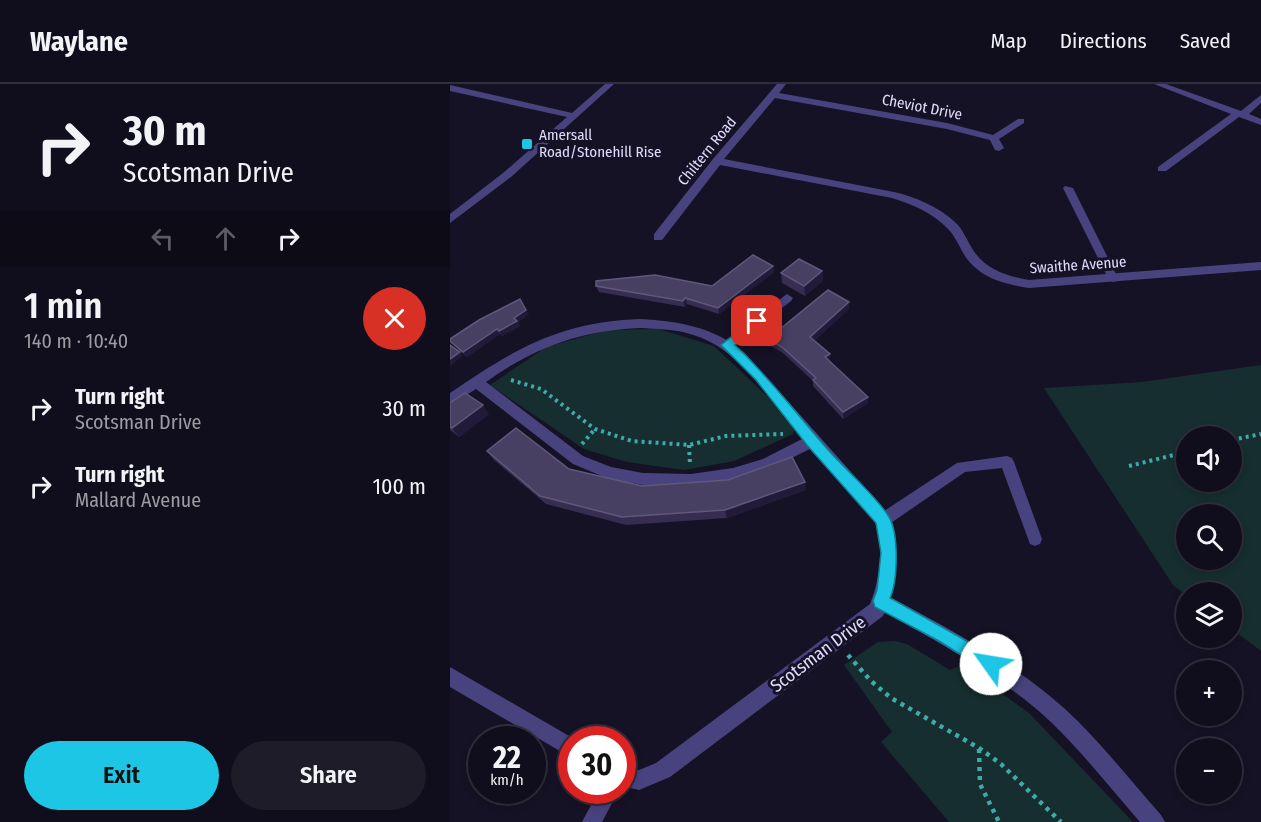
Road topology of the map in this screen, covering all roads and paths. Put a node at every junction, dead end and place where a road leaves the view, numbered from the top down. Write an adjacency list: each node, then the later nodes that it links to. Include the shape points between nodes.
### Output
1 (610, 84): 8 (street)
2 (782, 84): 5 (street, Chiltern Road)
3 (1158, 84): 7 (street)
4 (450, 88): 8 (street)
5 (773, 94): 9 (street, Cheviot Drive, via 947,126 997,143); 11 (street, Chiltern Road)
6 (1261, 98): 7 (street)
7 (1240, 114): 10 (street); 12 (street)
8 (573, 116): 14 (street)
9 (1021, 121)
10 (1261, 122)
11 (717, 161): 15 (street, Chiltern Road); 17 (street, Swaithe Avenue, via 918,202 957,232 970,256 987,272 1008,281 1029,284)
12 (1162, 169)
13 (1068, 188): 17 (lane)
14 (450, 220)
15 (658, 237)
16 (1261, 266): 17 (street, Swaithe Avenue)
17 (1113, 278)
18 (788, 298): 19 (lane)
19 (727, 345): 20 (street, via 687,328 617,324 582,329 544,342); 23 (street, via 760,377)
20 (483, 378): 21 (street); 23 (path, via 541,389 595,429 632,441 689,445 726,436); 23 (street, via 578,460 609,473 691,481 733,474 767,464)
21 (450, 400)
22 (1261, 434): 24 (path)
23 (808, 437): 27 (street)
24 (1242, 439)
25 (1176, 454): 26 (path)
26 (1129, 466)
27 (883, 520): 28 (lane, via 962,468 1007,462); 29 (street, Scotsman Drive, via 889,553)
28 (1035, 539)
29 (881, 601): 30 (street, Scotsman Drive, via 877,610); 39 (street, via 979,656 1035,697 1098,758)
30 (837, 640): 33 (path, via 881,691); 34 (street, Scotsman Drive, via 663,770)
31 (450, 676): 32 (street)
32 (558, 740)
33 (979, 748): 37 (path, via 980,784); 38 (path, via 1012,772)
34 (636, 779)
35 (602, 804): 36 (lane)
36 (591, 822)
37 (999, 822)
38 (1062, 822)
39 (1154, 822)

